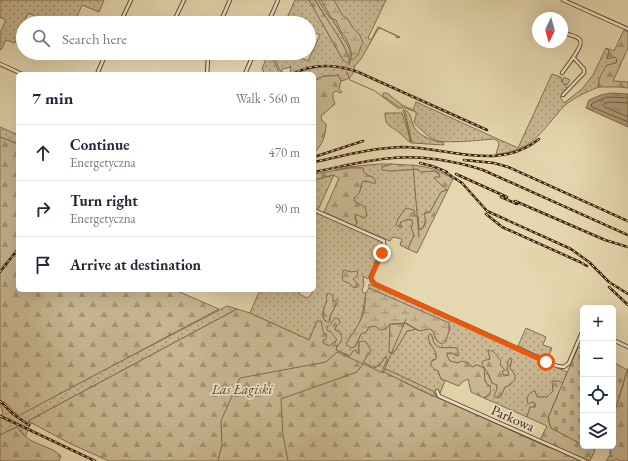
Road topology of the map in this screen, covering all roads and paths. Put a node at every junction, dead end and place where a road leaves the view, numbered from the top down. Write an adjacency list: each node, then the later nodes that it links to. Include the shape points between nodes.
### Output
1 (131, 0): 6 (street)
2 (184, 0): 7 (street)
3 (230, 0): 8 (street)
4 (278, 0): 9 (street)
5 (563, 0): 10 (street)
6 (123, 16)
7 (176, 16)
8 (223, 16)
9 (271, 16)
10 (628, 30)
11 (568, 34): 12 (street, via 581,43)
12 (574, 58): 21 (street); 22 (street, via 584,69 584,73)
13 (103, 60): 18 (street)
14 (208, 60): 19 (street)
15 (251, 60): 20 (street)
16 (0, 64): 17 (street)
17 (18, 72)
18 (98, 72)
19 (207, 72)
20 (246, 72)
21 (562, 73)
22 (563, 95)
23 (316, 211): 24 (street, via 384,241 384,247 371,277 375,284 557,366 564,367 569,363)
24 (580, 337)
25 (615, 341): 26 (street)
26 (628, 347)
27 (437, 391): 28 (street, Parkowa, via 439,396)
28 (585, 461)

